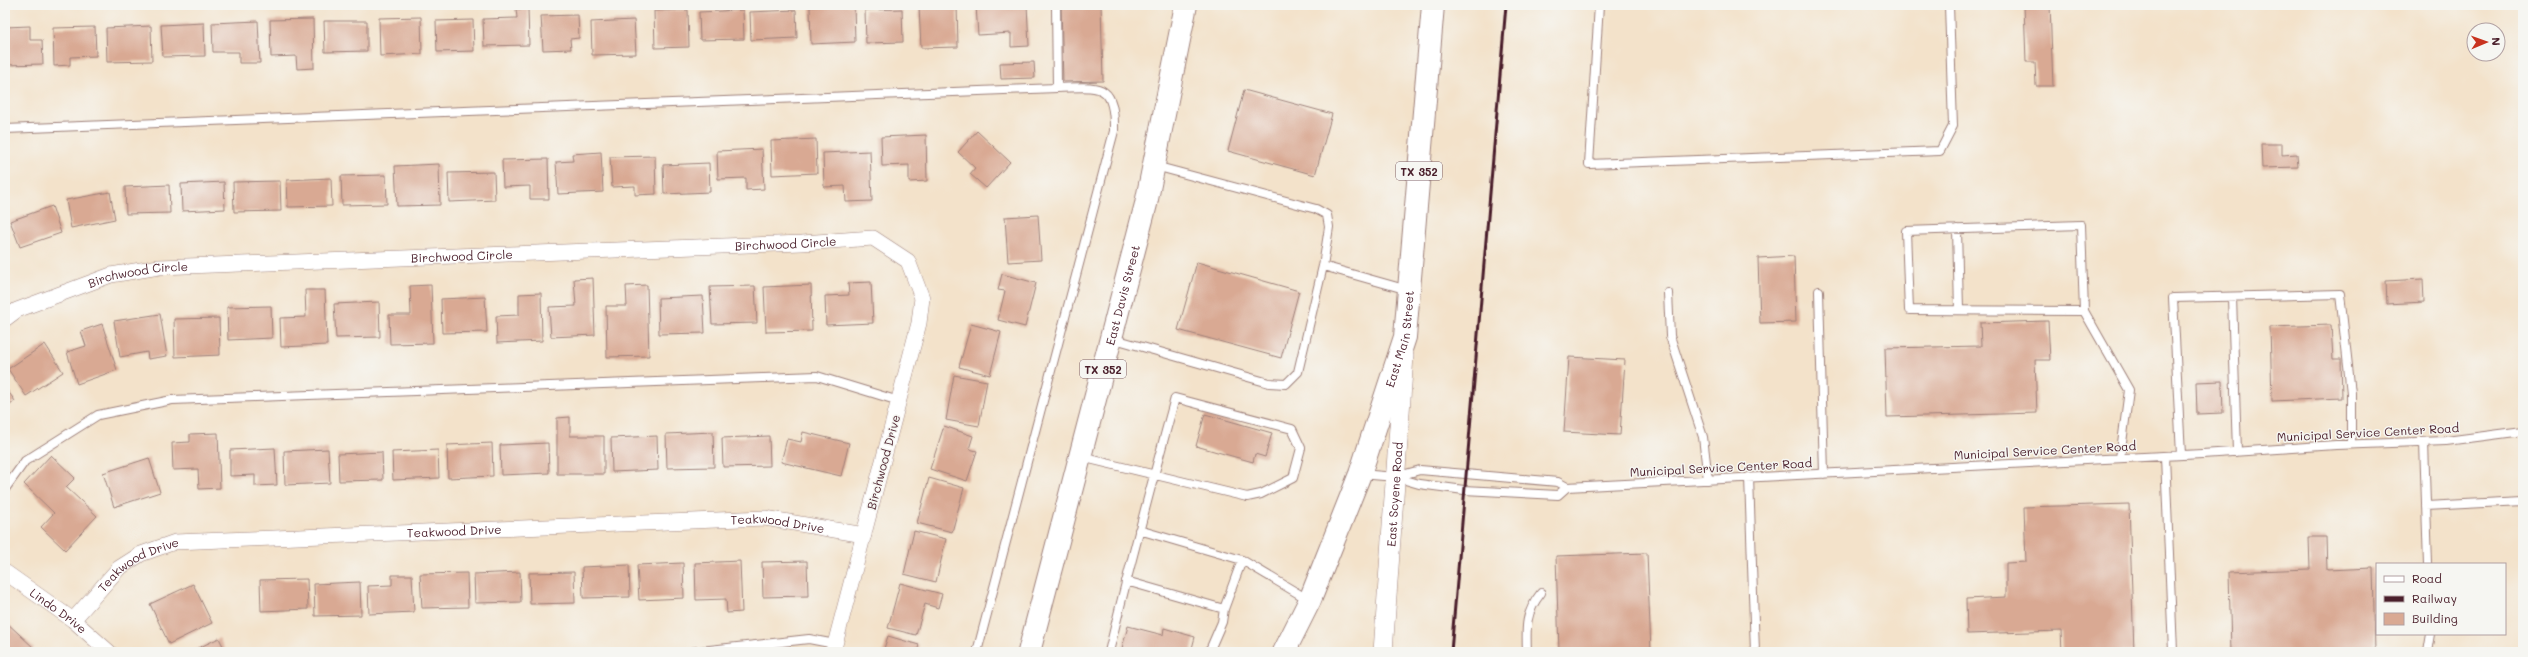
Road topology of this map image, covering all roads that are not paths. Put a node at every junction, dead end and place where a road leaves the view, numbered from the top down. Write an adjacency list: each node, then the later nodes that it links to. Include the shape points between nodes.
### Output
1 (1056, 5): 6 (lane)
2 (1186, 5): 8 (main road, East Davis Street / TX 352)
3 (1433, 5): 12 (main road, East Main Street / TX 352)
4 (1599, 5): 5 (lane, via 1589,164 1940,151 1953,126)
5 (1949, 5)
6 (1057, 88): 7 (lane); 54 (lane, via 1093,87 1108,94 1115,108 1114,130)
7 (5, 129)
8 (1154, 166): 10 (lane, via 1316,209 1327,216 1329,227); 20 (main road, East Davis Street / TX 352)
9 (1957, 229): 16 (lane); 16 (lane, via 1906,231 1909,310); 17 (lane, via 2081,225)
10 (1323, 266): 12 (lane); 20 (lane, via 1298,372 1286,384 1269,383)
11 (912, 272): 18 (street, Birchwood Circle, via 908,261 873,238 802,243 159,267 111,275 17,310); 21 (street, Birchwood Drive, via 922,298 919,324)
12 (1408, 290): 19 (main road, East Main Street / TX 352)
13 (1819, 291): 31 (lane)
14 (1668, 293): 35 (lane, via 1670,336 1703,437)
15 (2232, 297): 24 (lane, via 2340,294 2351,393); 25 (lane); 26 (lane, via 2173,298)
16 (1959, 310): 17 (lane)
17 (2084, 311): 29 (lane, via 2129,390)
18 (5, 319)
19 (1405, 337): 30 (main road, East Main Street / TX 352); 33 (street, East Scyene Road)
20 (1111, 338): 28 (main road, East Davis Street / TX 352)
21 (899, 401): 37 (lane, via 817,376 172,400 98,415 25,461); 41 (street, Birchwood Drive)
22 (2523, 431): 23 (lane, Municipal Service Center Road)
23 (2424, 442): 24 (lane, Municipal Service Center Road); 39 (lane)
24 (2351, 444): 25 (lane, Municipal Service Center Road)
25 (2237, 452): 26 (lane, Municipal Service Center Road)
26 (2181, 455): 27 (lane, Municipal Service Center Road)
27 (2165, 456): 29 (lane, Municipal Service Center Road); 62 (lane)
28 (1080, 457): 32 (lane); 55 (main road, East Davis Street / TX 352)
29 (2120, 458): 31 (lane, Municipal Service Center Road)
30 (1360, 474): 33 (lane, Municipal Service Center Road); 47 (main road, East Main Street / TX 352)
31 (1824, 474): 34 (lane, Municipal Service Center Road)
32 (1153, 476): 32 (lane, via 1247,497 1293,478 1301,448 1292,428 1175,398); 40 (lane)
33 (1395, 477): 36 (lane, Municipal Service Center Road, via 1420,470 1558,482); 36 (lane, Municipal Service Center Road, via 1418,484 1464,490 1558,495); 59 (street, East Scyene Road)
34 (1749, 477): 35 (lane, Municipal Service Center Road); 61 (lane)
35 (1708, 480): 36 (lane, Municipal Service Center Road)
36 (1567, 487)
37 (5, 489)
38 (2523, 501): 39 (lane)
39 (2426, 506): 43 (lane)
40 (1139, 530): 42 (lane); 45 (lane)
41 (864, 535): 49 (street, Teakwood Drive, via 765,518 174,542 141,554 119,568); 51 (street, Birchwood Drive)
42 (1242, 560): 47 (lane); 48 (lane)
43 (2428, 563)
44 (5, 572): 49 (street, Lindo Drive)
45 (1126, 581): 48 (lane); 56 (lane)
46 (1542, 593): 60 (lane, via 1531,605 1527,619)
47 (1310, 600): 58 (main road, East Main Street / TX 352)
48 (1224, 609): 57 (lane, via 1222,622)
49 (74, 620): 52 (street, Lindo Drive)
50 (2431, 635): 63 (lane)
51 (834, 648): 53 (lane, via 809,639)
52 (109, 652)
53 (691, 652)
54 (978, 652)
55 (1029, 652)
56 (1109, 652)
57 (1209, 652)
58 (1284, 652)
59 (1382, 652)
60 (1527, 652)
61 (1755, 652)
62 (2173, 652)
63 (2428, 652)

